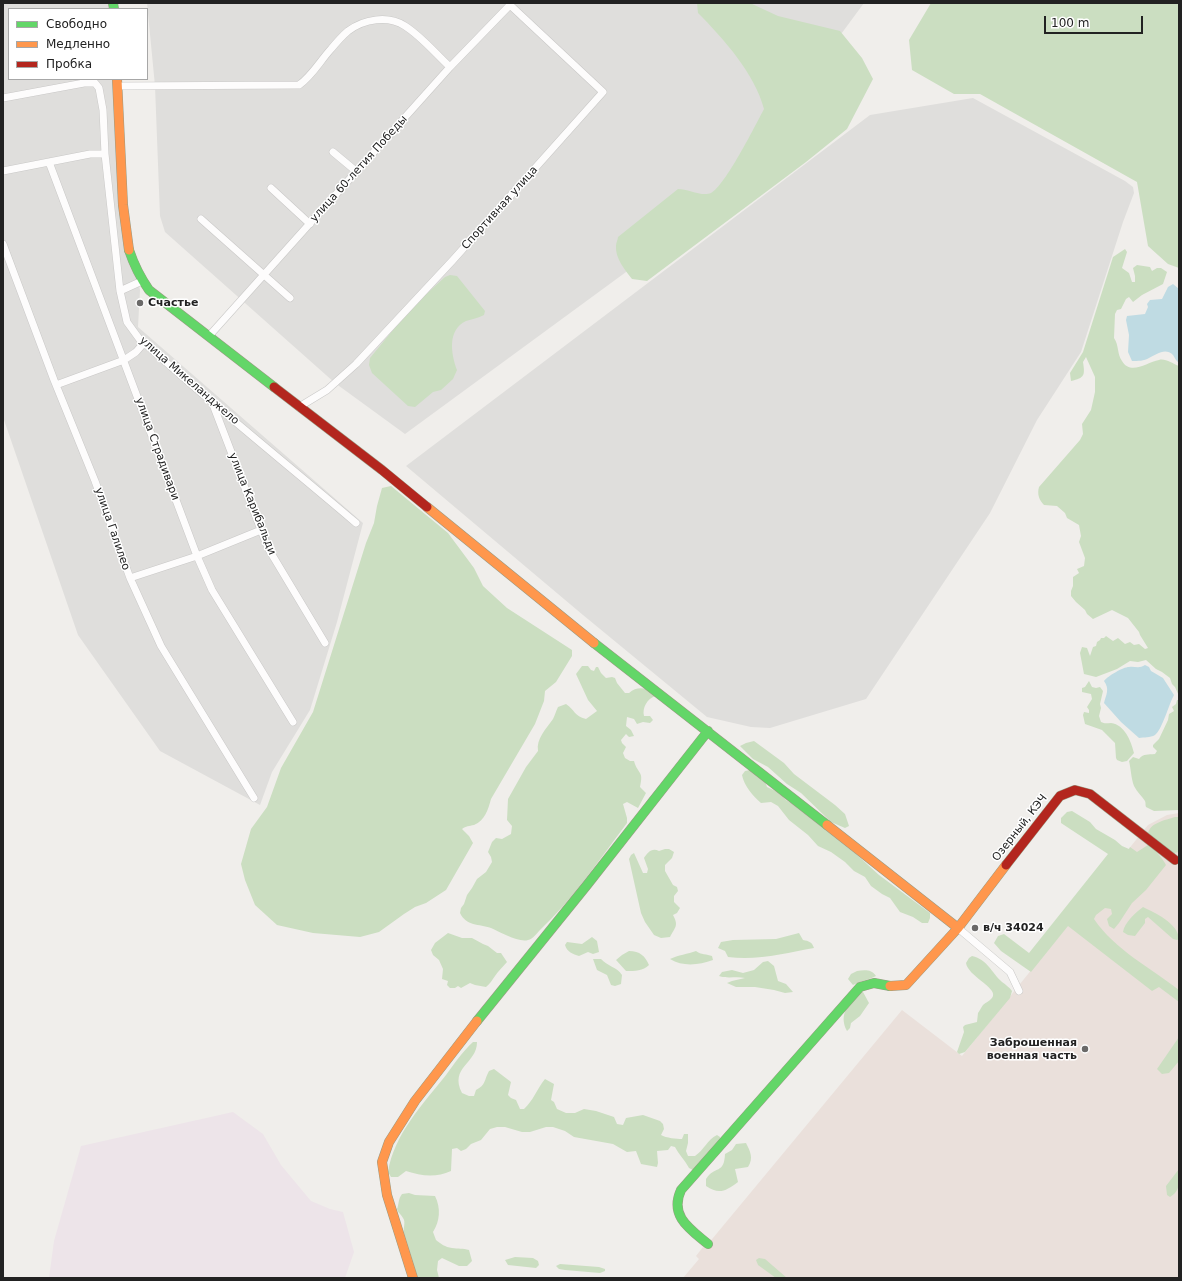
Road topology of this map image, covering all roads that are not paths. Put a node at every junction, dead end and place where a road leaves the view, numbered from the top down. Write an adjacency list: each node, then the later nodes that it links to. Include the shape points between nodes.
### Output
1 (510, 4): 2 (street, улица 60-летия Победы); 23 (street, Спортивная улица, via 603,92 356,364 326,390)
2 (450, 67): 3 (street, via 405,26 385,19 361,24 347,32 299,85); 9 (street, улица 60-летия Победы)
3 (117, 83): 15 (street, via 124,219 134,266)
4 (3, 98): 6 (street, улица Микеланджело, via 95,83 99,88 103,110)
5 (333, 152): 9 (street)
6 (105, 154): 7 (street, via 90,154); 16 (street, улица Микеланджело)
7 (49, 162): 8 (street); 20 (street, улица Страдивари)
8 (3, 171)
9 (357, 172): 12 (street, улица 60-летия Победы)
10 (271, 188): 12 (street)
11 (202, 219): 14 (street)
12 (310, 224): 14 (street, улица 60-летия Победы)
13 (3, 244): 21 (street, улица Галилео)
14 (265, 275): 17 (street); 18 (street, улица 60-летия Победы)
15 (142, 281): 16 (street); 18 (street, via 149,290)
16 (120, 290): 19 (street, улица Микеланджело, via 127,322)
17 (290, 298)
18 (209, 336): 23 (street)
19 (143, 344): 20 (street); 22 (street, улица Микеланджело)
20 (124, 360): 21 (street); 26 (street, улица Страдивари)
21 (56, 385): 27 (street, улица Галилео, via 95,481)
22 (212, 402): 24 (street, улица Микеланджело); 25 (street, улица Карибальди)
23 (299, 406): 30 (street, via 382,470 576,629)
24 (356, 523)
25 (261, 530): 26 (street); 28 (street, улица Карибальди, via 268,548)
26 (197, 556): 27 (street); 29 (street, улица Страдивари, via 212,590)
27 (130, 578): 31 (street, улица Галилео, via 161,646)
28 (325, 643)
29 (293, 722)
30 (708, 731): 33 (street); 36 (street, via 461,1040 415,1101 389,1142 382,1162 388,1195)
31 (254, 798)
32 (1175, 860): 33 (street, Озерный, КЭЧ, via 1090,794 1075,790 1060,796)
33 (958, 928): 34 (street, via 1010,972); 35 (street, Озерный, КЭЧ, via 906,985 894,987 874,983 860,987 681,1190 675,1204 680,1218)
34 (1019, 991)
35 (708, 1244)
36 (413, 1278)

